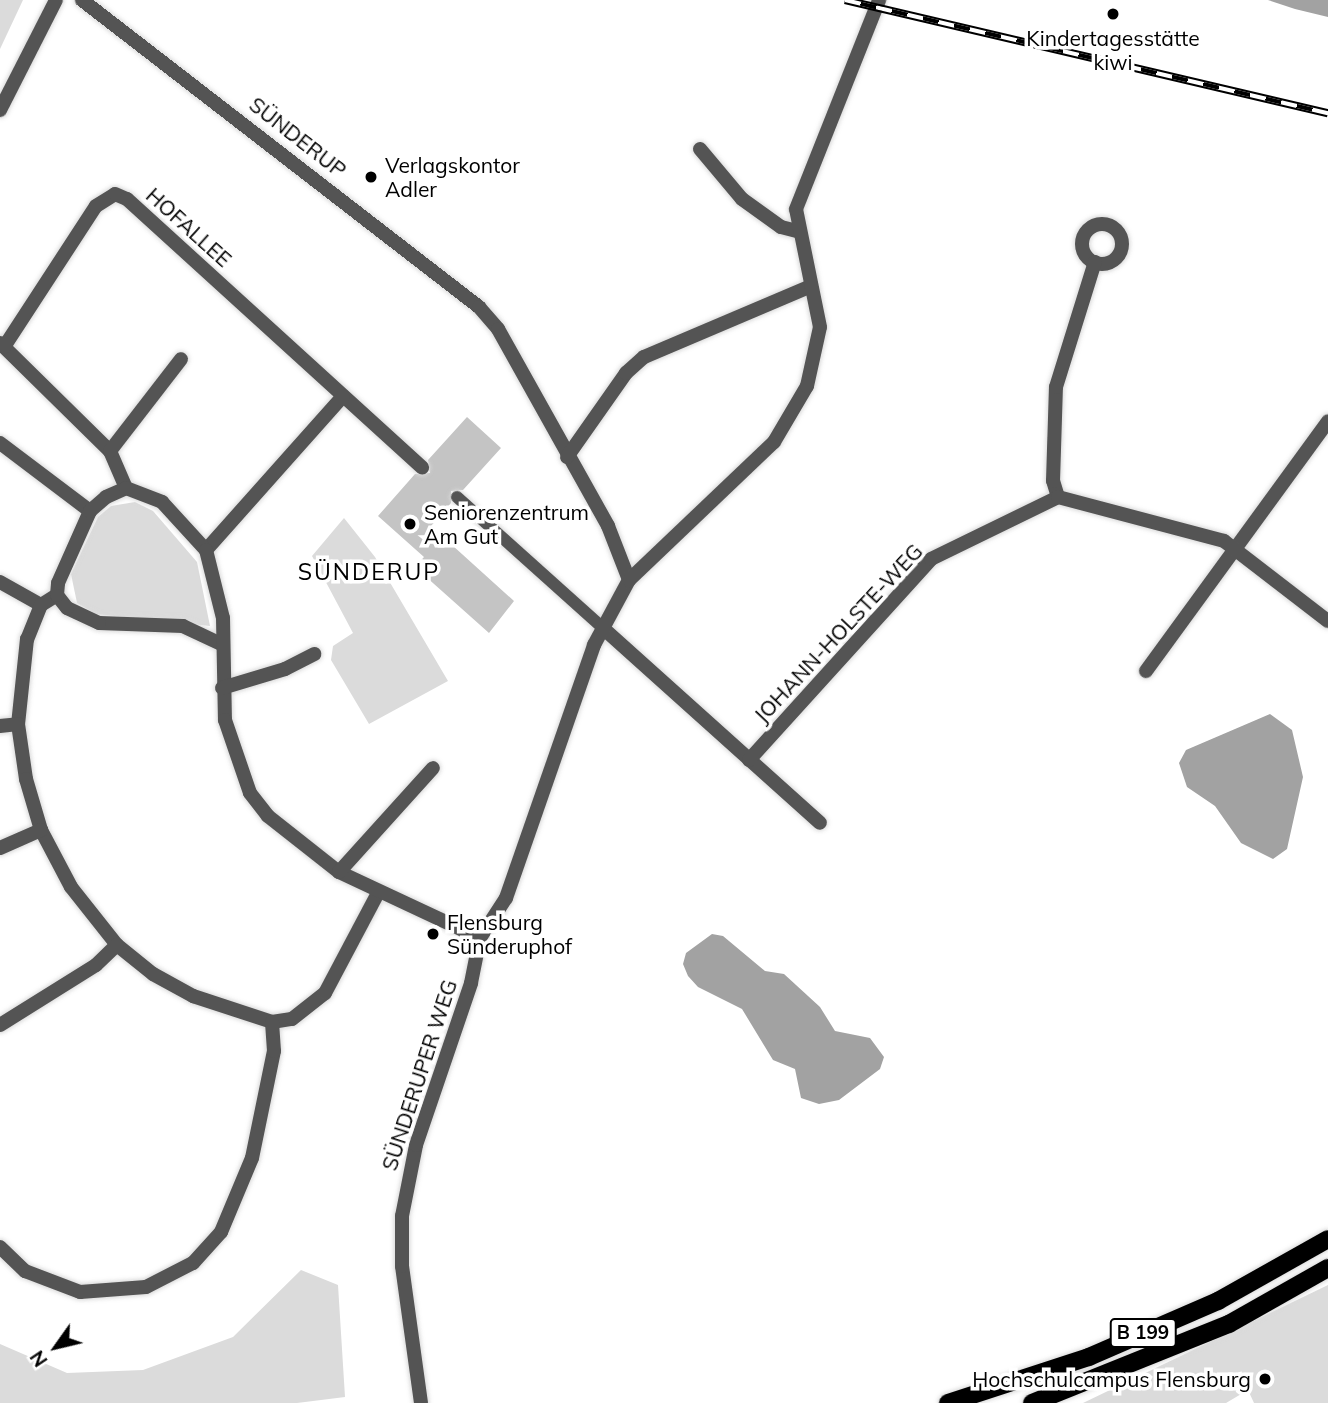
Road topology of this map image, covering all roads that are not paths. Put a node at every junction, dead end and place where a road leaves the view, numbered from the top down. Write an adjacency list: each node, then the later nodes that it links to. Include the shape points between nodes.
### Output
1 (56, 0): 4 (street)
2 (82, 0): 15 (street, SÜNDERUP, via 479,307 498,329)
3 (879, 0): 6 (street, via 796,209)
4 (0, 110)
5 (700, 149): 6 (street, via 743,199 782,227)
6 (797, 231): 8 (street)
7 (1095, 262): 18 (street, via 1056,387)
8 (811, 286): 15 (street, via 645,357 626,373); 23 (street, via 820,327 817,356 791,419)
9 (2, 345): 11 (street, HOFALLEE, via 96,206 115,194); 14 (street)
10 (181, 359): 14 (street)
11 (343, 396): 16 (street, HOFALLEE); 21 (street)
12 (1328, 421): 22 (street)
13 (0, 443): 20 (street)
14 (110, 451): 17 (street)
15 (566, 457): 23 (street, SÜNDERUP, via 622,554)
16 (422, 467)
17 (126, 488): 20 (street); 21 (street, via 162,502)
18 (1058, 496): 22 (street, via 1209,534); 35 (street, JOHANN-HOLSTE-WEG, via 931,559)
19 (457, 497): 28 (street)
20 (90, 511): 25 (street, via 63,568)
21 (206, 550): 29 (street, via 219,590)
22 (1237, 550): 27 (street); 31 (street)
23 (629, 580): 28 (street, SÜNDERUPER WEG)
24 (0, 582): 26 (street)
25 (57, 595): 26 (street); 29 (street, via 82,618 183,626)
26 (41, 605): 33 (street, via 27,639)
27 (1328, 621)
28 (604, 629): 35 (street); 42 (street, SÜNDERUPER WEG, via 506,898)
29 (221, 644): 32 (street)
30 (314, 654): 32 (street, via 285,669)
31 (1146, 671)
32 (222, 688): 40 (street, via 231,744 250,793 299,845)
33 (18, 724): 34 (street); 38 (street, via 26,779)
34 (0, 726)
35 (749, 760): 37 (street)
36 (433, 768): 40 (street)
37 (820, 823)
38 (41, 830): 39 (street); 43 (street, via 71,887)
39 (0, 848)
40 (339, 872): 41 (street)
41 (378, 892): 42 (street); 44 (street, via 325,993 292,1019)
42 (480, 938): 49 (street, SÜNDERUPER WEG, via 471,983 416,1144 402,1216 402,1266)
43 (117, 944): 44 (street, via 153,974 193,996); 45 (street, via 96,965)
44 (272, 1022): 47 (street, via 274,1051 253,1158 221,1232 193,1263 146,1287 80,1293 36,1278)
45 (0, 1025)
46 (1328, 1239): 50 (main road, B 199, via 1218,1301 1089,1357)
47 (0, 1247)
48 (1328, 1268): 51 (main road, B 199, via 1229,1324)
49 (421, 1403)
50 (948, 1403)
51 (1032, 1403)

